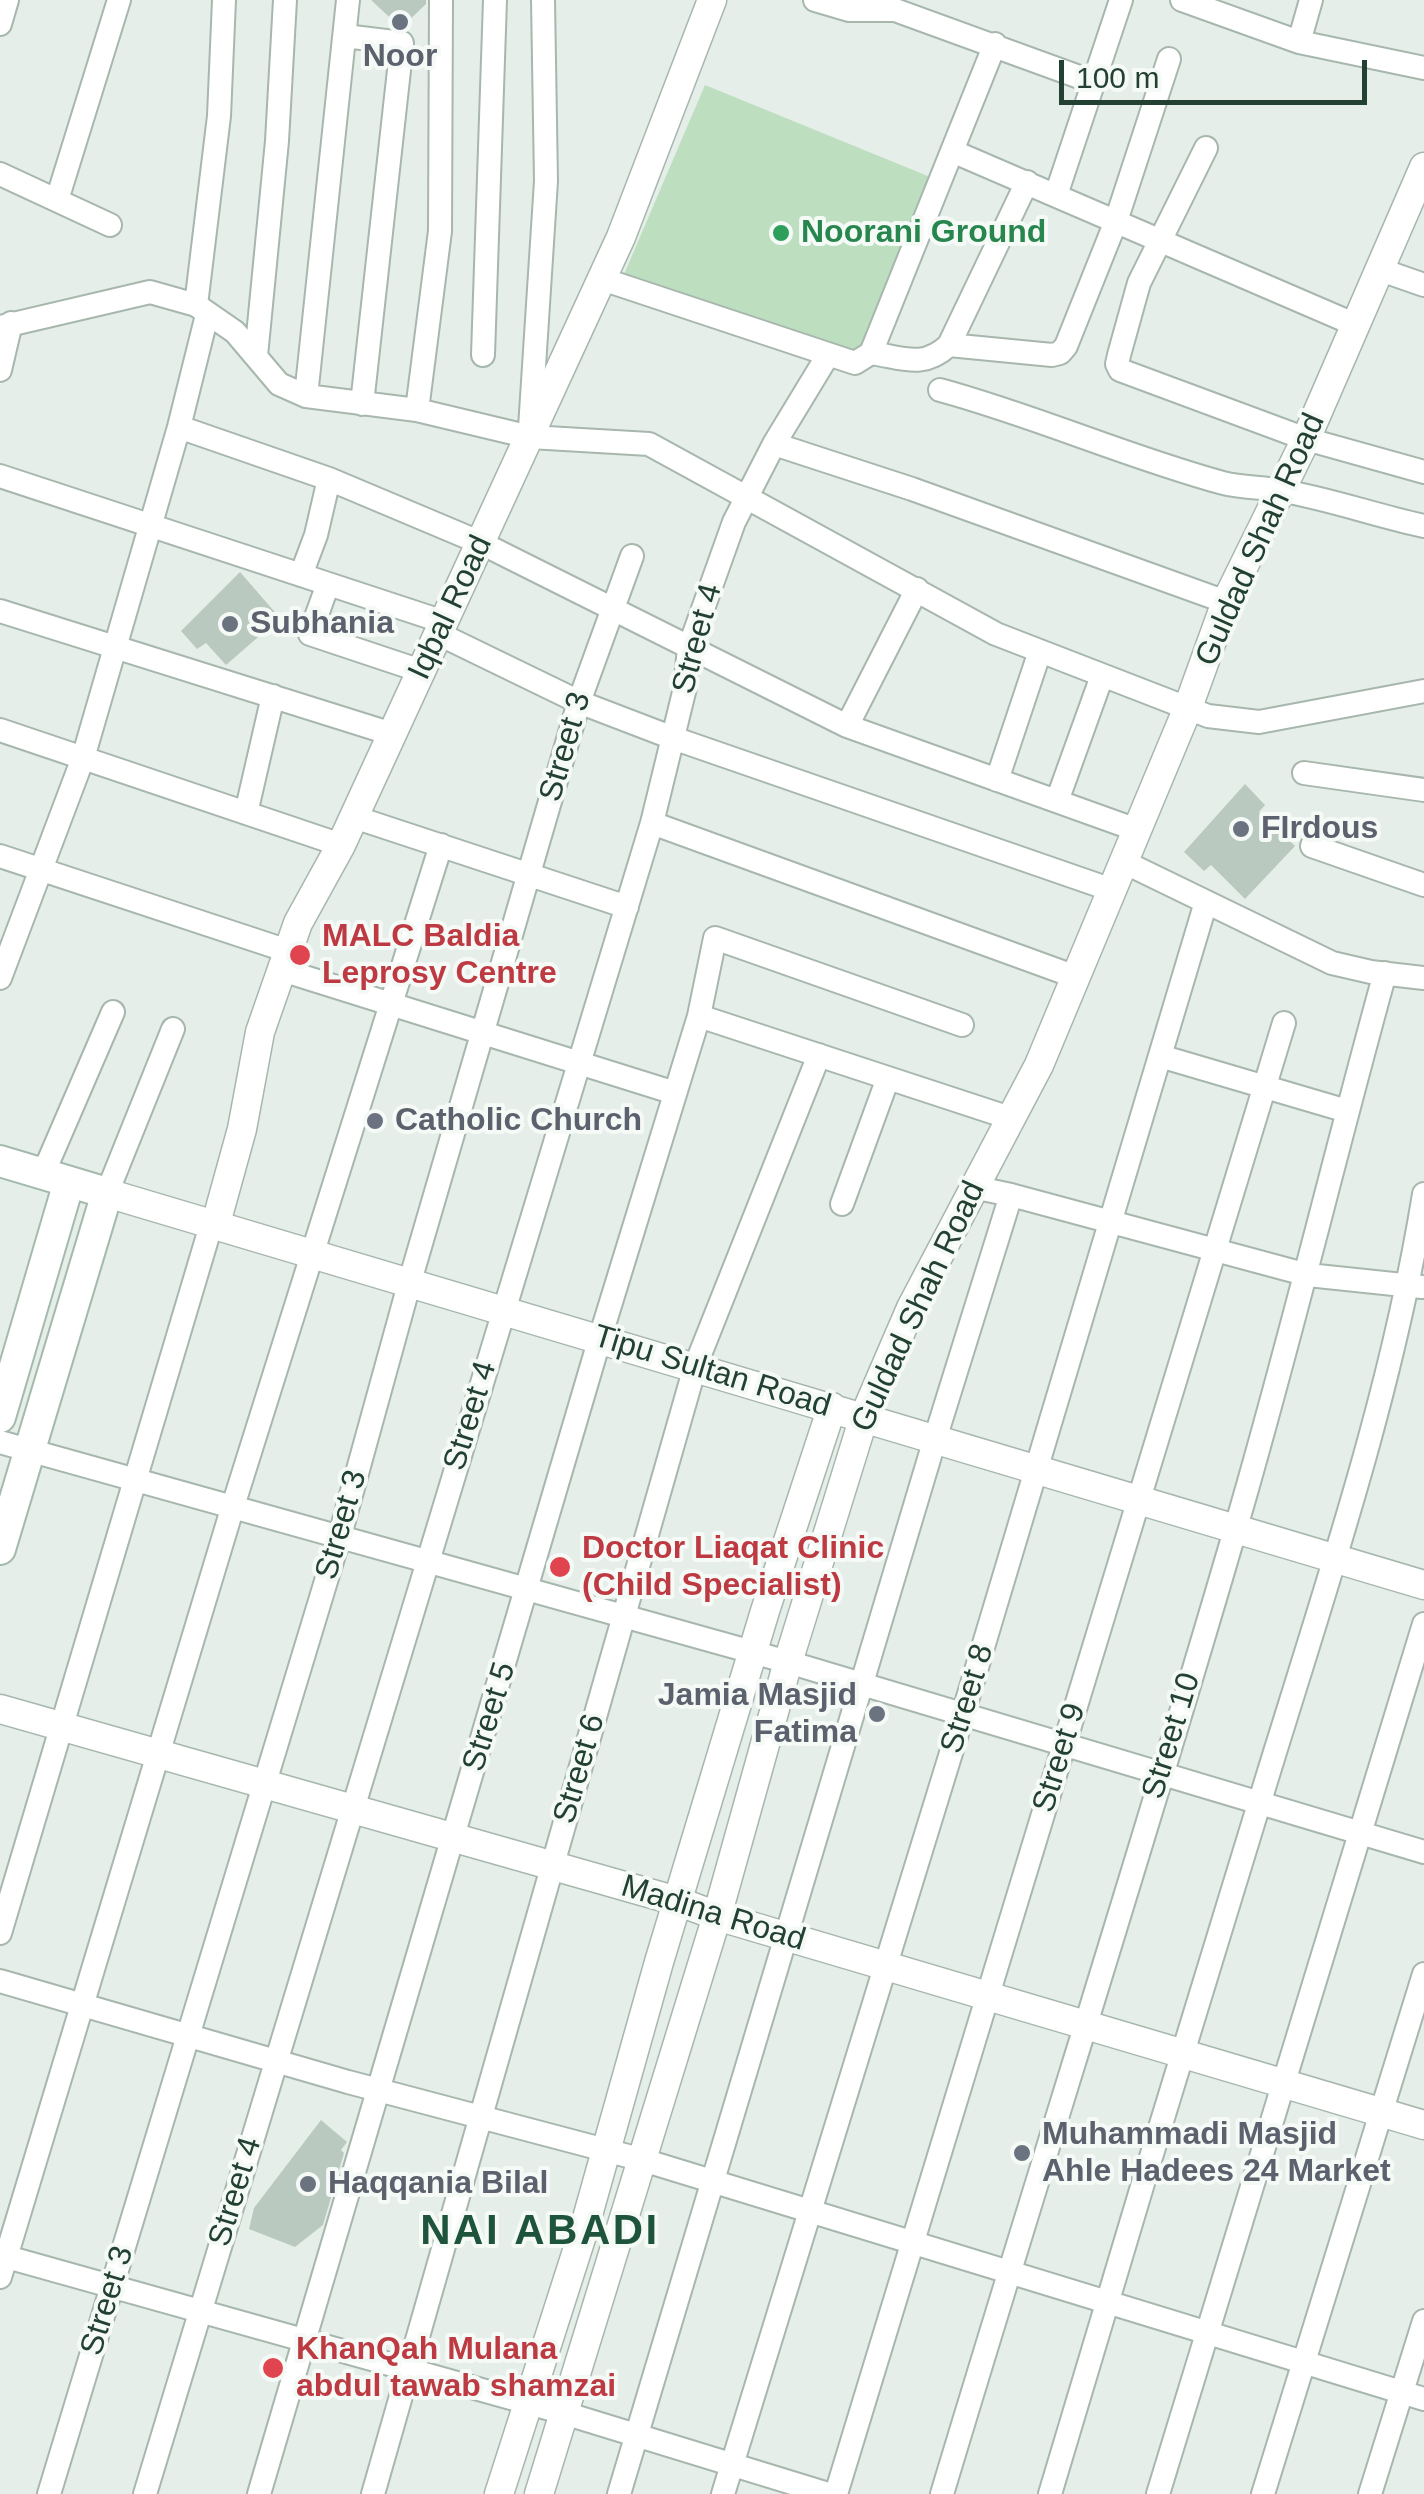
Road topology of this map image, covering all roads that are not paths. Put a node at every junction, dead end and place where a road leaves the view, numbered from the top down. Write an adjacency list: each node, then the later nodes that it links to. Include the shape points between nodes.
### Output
1 (8, 0): 14 (street)
2 (119, 0): 27 (street)
3 (224, 0): 34 (street)
4 (285, 0): 41 (street)
5 (348, 0): 15 (street)
6 (441, 0): 46 (street, via 440,231)
7 (495, 0): 40 (street)
8 (543, 0): 48 (street, via 546,181)
9 (712, 0): 32 (street, Iqbal Road)
10 (815, 0): 17 (street, via 849,10 894,10)
11 (1121, 0): 20 (street)
12 (1182, 0): 16 (street)
13 (1311, 0): 16 (street)
14 (0, 24)
15 (344, 36): 44 (street); 45 (street, via 402,42)
16 (1300, 42): 19 (street)
17 (995, 44): 20 (street); 22 (street)
18 (1169, 59): 28 (street)
19 (1424, 68)
20 (1094, 82): 26 (street)
21 (1206, 148): 30 (street)
22 (952, 151): 25 (street); 38 (street)
23 (1424, 166): 31 (street, Guldad Shah Road)
24 (0, 174): 27 (street)
25 (1026, 182): 26 (street); 37 (street)
26 (1056, 194): 28 (street)
27 (56, 200): 29 (street)
28 (1116, 221): 30 (street); 37 (street, via 1060,354)
29 (110, 225)
30 (1163, 241): 36 (street); 49 (street, via 1140,283 1118,355 1120,370)
31 (1382, 270): 33 (street); 36 (street, Guldad Shah Road)
32 (602, 278): 39 (street); 48 (street, Iqbal Road)
33 (1424, 285)
34 (201, 310): 35 (street, via 150,292); 41 (street); 47 (street)
35 (6, 325): 42 (street)
36 (1356, 325): 49 (street, Guldad Shah Road)
37 (949, 345): 38 (street, via 923,362)
38 (871, 352): 39 (street, via 855,363)
39 (828, 354): 50 (street, Street 4)
40 (483, 355)
41 (256, 356): 44 (street, via 279,384)
42 (0, 370)
43 (940, 390): 54 (street, via 1221,482)
44 (306, 396): 45 (street)
45 (362, 404): 46 (street)
46 (417, 410): 48 (street)
47 (179, 427): 53 (street); 56 (street)
48 (530, 437): 55 (street, via 649,444); 58 (street, Iqbal Road)
49 (1306, 439): 51 (street); 54 (street, Guldad Shah Road)
50 (774, 444): 55 (street, Street 4); 63 (street)
51 (1424, 472)
52 (0, 476): 56 (street)
53 (329, 480): 58 (street); 60 (street)
54 (1280, 490): 57 (street); 63 (street, Guldad Shah Road)
55 (746, 494): 62 (street); 68 (street, Street 4)
56 (150, 525): 60 (street); 67 (street)
57 (1424, 526)
58 (481, 543): 64 (street); 66 (street, Iqbal Road)
59 (632, 556): 64 (street, Street 3)
60 (301, 574): 61 (street)
61 (328, 584): 66 (street); 70 (street, via 310,634)
62 (917, 589): 69 (street); 76 (street)
63 (1226, 602): 75 (street, Guldad Shah Road)
64 (613, 609): 68 (street); 74 (street, Street 3)
65 (0, 610): 67 (street)
66 (441, 628): 70 (street, Iqbal Road); 74 (street)
67 (115, 646): 73 (street); 80 (street)
68 (689, 648): 76 (street); 79 (street, Street 4)
69 (1040, 651): 71 (street); 82 (street)
70 (420, 672): 78 (street, Iqbal Road)
71 (1102, 676): 75 (street); 84 (street)
72 (1424, 690): 75 (street, via 1260,722)
73 (274, 696): 78 (street); 85 (street)
74 (579, 702): 79 (street); 95 (street, Street 3)
75 (1188, 710): 88 (street, Guldad Shah Road)
76 (848, 726): 82 (street)
77 (0, 730): 80 (street)
78 (392, 734): 86 (street, Iqbal Road)
79 (672, 738): 87 (street, Street 4); 97 (street)
80 (83, 758): 85 (street); 94 (street)
81 (1304, 773): 83 (street)
82 (997, 780): 84 (street)
83 (1424, 790)
84 (1058, 801): 88 (street)
85 (246, 812): 89 (street)
86 (354, 817): 89 (street, Iqbal Road); 90 (street)
87 (652, 823): 99 (street, Street 4); 102 (street)
88 (1137, 830): 93 (street, Guldad Shah Road)
89 (341, 845): 100 (street, Iqbal Road)
90 (441, 845): 95 (street); 105 (street)
91 (1312, 846): 96 (street)
92 (0, 856): 94 (street)
93 (1124, 862): 97 (street, Guldad Shah Road); 98 (street)
94 (40, 869): 100 (street); 103 (street)
95 (529, 874): 99 (street); 111 (street, Street 3)
96 (1424, 885)
97 (1112, 890): 102 (street, Guldad Shah Road)
98 (1206, 902): 101 (street, via 1332,963); 113 (street, Street 8)
99 (627, 906): 114 (street, Street 4)
100 (285, 961): 105 (street); 127 (street, Iqbal Road, via 260,1032 242,1130)
101 (1385, 973): 104 (street); 118 (street, Street 10)
102 (1076, 977): 119 (street, Guldad Shah Road)
103 (0, 978)
104 (1424, 978)
105 (392, 1004): 111 (street); 130 (street)
106 (113, 1012): 121 (street)
107 (699, 1016): 109 (street, Street 5, via 715,938); 112 (street); 117 (street, Street 5)
108 (1284, 1023): 116 (street, Street 9)
109 (962, 1025)
110 (173, 1030): 123 (street)
111 (483, 1033): 114 (street); 132 (street, Street 3)
112 (819, 1055): 115 (street); 136 (street, Street 6)
113 (1160, 1056): 116 (street); 128 (street, Street 8)
114 (579, 1063): 117 (street); 134 (street, Street 4)
115 (888, 1078): 119 (street); 126 (street)
116 (1265, 1087): 118 (street); 129 (street, Street 9)
117 (675, 1093): 135 (street, Street 5)
118 (1347, 1111): 131 (street, Street 10)
119 (1010, 1118): 122 (street, Guldad Shah Road)
120 (0, 1162): 121 (main road, Tipu Sultan Road)
121 (56, 1178): 123 (main road, Tipu Sultan Road); 138 (main road)
122 (973, 1187): 125 (street); 139 (street, Guldad Shah Road)
123 (107, 1192): 127 (street, Tipu Sultan Road); 141 (main road)
124 (1424, 1194): 133 (street)
125 (1012, 1195): 128 (street); 140 (street)
126 (842, 1204)
127 (214, 1222): 130 (street, Tipu Sultan Road); 143 (street)
128 (1111, 1222): 129 (street); 142 (street, Street 8)
129 (1214, 1251): 131 (street); 144 (street, Street 9)
130 (314, 1252): 132 (street, Tipu Sultan Road); 145 (street)
131 (1308, 1275): 133 (street); 146 (street, Street 10)
132 (410, 1281): 134 (street, Tipu Sultan Road); 147 (street, Street 3)
133 (1417, 1285): 149 (street)
134 (504, 1309): 135 (street, Tipu Sultan Road); 150 (street, Street 4)
135 (600, 1338): 136 (street, Tipu Sultan Road); 152 (street, Street 5)
136 (695, 1366): 137 (street, Tipu Sultan Road); 153 (street, Street 6)
137 (832, 1408): 139 (street, Tipu Sultan Road); 155 (street, Guldad Shah Road)
138 (0, 1417)
139 (864, 1417): 140 (street, Tipu Sultan Road); 156 (street, Guldad Shah Road)
140 (935, 1438): 142 (street, Tipu Sultan Road); 157 (street)
141 (15, 1445): 143 (street); 148 (main road)
142 (1037, 1469): 144 (street, Tipu Sultan Road); 159 (street, Street 8)
143 (136, 1479): 145 (street); 160 (street)
144 (1139, 1500): 146 (street, Tipu Sultan Road); 161 (street, Street 9)
145 (233, 1506): 147 (street); 162 (street)
146 (1236, 1529): 149 (street, Tipu Sultan Road); 163 (street, Street 10)
147 (340, 1535): 150 (street); 164 (street, Street 3)
148 (0, 1549)
149 (1334, 1558): 151 (street, Tipu Sultan Road); 165 (street)
150 (426, 1560): 152 (street); 166 (street, Street 4)
151 (1424, 1585)
152 (528, 1589): 153 (street); 168 (street, Street 5)
153 (624, 1616): 155 (street); 170 (street, Street 6)
154 (1424, 1624): 167 (street)
155 (752, 1653): 156 (street); 171 (street, Guldad Shah Road)
156 (788, 1662): 157 (street); 172 (street, Guldad Shah Road)
157 (862, 1684): 159 (street); 174 (street)
158 (0, 1710): 160 (street, Madina Road)
159 (963, 1714): 161 (street); 175 (street, Street 8)
160 (61, 1727): 162 (street, Madina Road); 173 (street)
161 (1064, 1744): 163 (street); 178 (street, Street 9)
162 (158, 1754): 164 (street, Madina Road); 179 (street)
163 (1160, 1773): 165 (street); 180 (street, Street 10)
164 (264, 1784): 166 (street, Madina Road); 181 (street, Street 3)
165 (1259, 1802): 167 (street); 182 (street)
166 (352, 1809): 168 (street, Madina Road); 183 (street, Street 4)
167 (1360, 1833): 169 (street); 184 (street)
168 (454, 1838): 170 (street, Madina Road); 185 (street, Street 5)
169 (1424, 1852)
170 (553, 1866): 171 (street, Madina Road); 187 (street, Street 6)
171 (677, 1901): 172 (street, Madina Road); 189 (street, Guldad Shah Road)
172 (717, 1916): 174 (street, Madina Road); 190 (street, Guldad Shah Road)
173 (0, 1933)
174 (788, 1937): 175 (street, Madina Road); 191 (street)
175 (886, 1967): 178 (street, Madina Road); 192 (street, Street 8)
176 (1424, 1974): 186 (street)
177 (0, 1981): 179 (street)
178 (988, 1997): 180 (street, Madina Road); 193 (street, Street 9)
179 (82, 2004): 181 (street); 194 (street)
180 (1083, 2026): 182 (street, Madina Road); 195 (street, Street 10)
181 (188, 2036): 183 (street); 196 (street, Street 3)
182 (1181, 2054): 184 (street, Madina Road); 197 (street)
183 (276, 2060): 185 (street); 198 (street, Street 4)
184 (1282, 2084): 186 (street, Madina Road); 200 (street)
185 (379, 2090): 187 (street); 201 (street, Street 5)
186 (1382, 2113): 188 (street, Madina Road); 202 (street)
187 (481, 2116): 189 (street); 203 (street, Street 6)
188 (1424, 2125)
189 (606, 2149): 190 (street); 205 (street, Guldad Shah Road)
190 (643, 2160): 191 (street); 206 (street, Guldad Shah Road)
191 (714, 2182): 192 (street); 207 (street)
192 (810, 2212): 193 (street); 208 (street, Street 8)
193 (912, 2244): 195 (street); 218 (street, Street 9)
194 (2, 2263): 196 (street)
195 (1008, 2274): 197 (street); 219 (street, Street 10)
196 (112, 2285): 198 (street); 209 (street, Street 3)
197 (1107, 2304): 200 (street); 220 (street)
198 (201, 2310): 201 (street); 210 (street, Street 4)
199 (1424, 2322): 204 (street)
200 (1206, 2334): 202 (street); 221 (street)
201 (305, 2340): 203 (street); 211 (street, Street 5)
202 (1304, 2363): 204 (street); 222 (street)
203 (409, 2370): 205 (street); 212 (street, Street 6)
204 (1413, 2396): 223 (street)
205 (528, 2404): 206 (street); 213 (street, Guldad Shah Road)
206 (564, 2413): 207 (street); 214 (street, Guldad Shah Road)
207 (637, 2435): 208 (street); 215 (street)
208 (732, 2464): 216 (street, Street 8); 217 (street)
209 (49, 2494)
210 (146, 2494)
211 (259, 2494)
212 (373, 2494)
213 (498, 2494)
214 (538, 2494)
215 (619, 2494)
216 (723, 2494)
217 (828, 2494)
218 (836, 2494)
219 (942, 2494)
220 (1050, 2494)
221 (1158, 2494)
222 (1262, 2494)
223 (1370, 2494)

